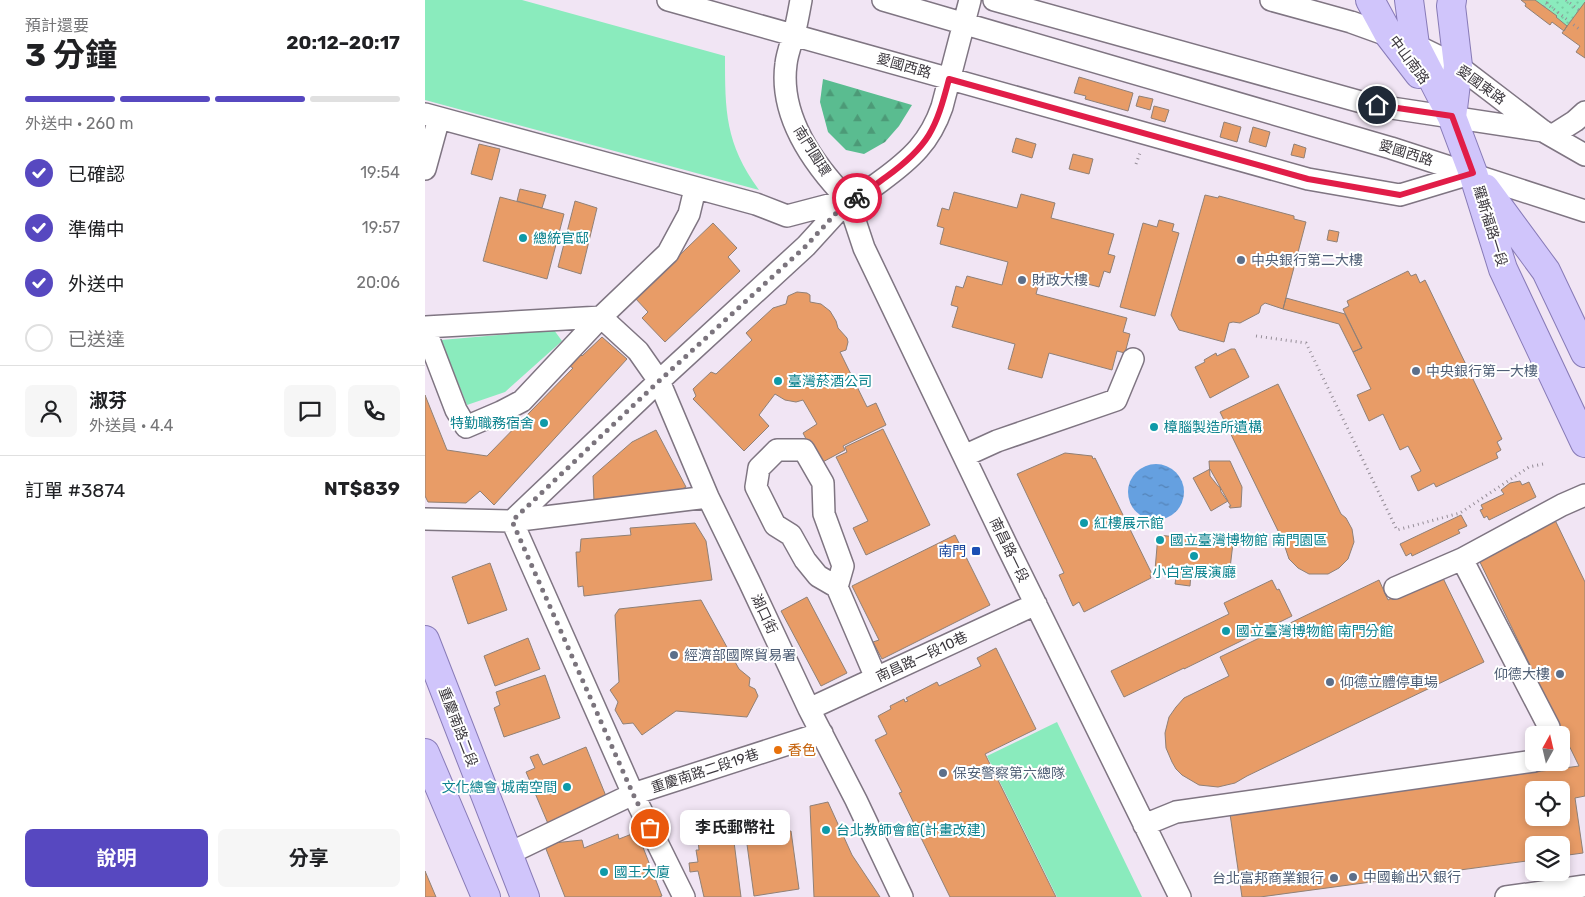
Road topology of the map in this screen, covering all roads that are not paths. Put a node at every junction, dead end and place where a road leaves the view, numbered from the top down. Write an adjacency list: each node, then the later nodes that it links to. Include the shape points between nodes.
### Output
1 (668, 0): 11 (street, 愛國西路)
2 (801, 0): 11 (street, 南門圓環)
3 (883, 0): 10 (street, 愛國西路)
4 (970, 0): 10 (street)
5 (994, 0): 18 (street, via 1372,105)
6 (1271, 0): 12 (street)
7 (1369, 0): 12 (main road, 中山南路)
8 (1409, 0): 13 (main road, 中山南路)
9 (1452, 0): 14 (main road, 中山南路)
10 (965, 24): 15 (street); 22 (street, 愛國西路)
11 (794, 34): 15 (street, 愛國西路); 24 (street, 南門圓環, via 786,64 785,92 792,119 822,170)
12 (1389, 35): 13 (street); 18 (main road, 中山南路)
13 (1415, 45): 14 (street, 愛國東路); 18 (main road, 中山南路)
14 (1458, 66): 18 (main road, 中山南路); 19 (street, 愛國東路)
15 (949, 79): 22 (street, 愛國西路, via 1308,179 1400,195); 24 (street, via 937,120 918,150 859,197)
16 (1585, 112): 19 (street, via 1575,121)
17 (432, 116): 21 (street); 23 (street)
18 (1452, 116): 19 (street, 愛國東路); 22 (main road, 中山南路)
19 (1548, 133): 20 (street, 愛國東路)
20 (1585, 155)
21 (425, 169)
22 (1473, 173): 25 (street); 28 (main road, 羅斯福路一段, via 1547,270); 31 (main road, 羅斯福路一段, via 1503,269)
23 (695, 189): 24 (street, via 756,204 787,216); 26 (street, via 689,214 668,253)
24 (848, 200): 30 (street, via 806,246); 32 (street, 南昌路一段, via 864,248)
25 (1585, 211)
26 (601, 317): 27 (street); 27 (street, via 522,400 466,427 456,410); 30 (street, 湖口街, via 638,351)
27 (425, 328)
28 (1585, 353)
29 (1133, 359): 32 (street, via 1116,400 997,441)
30 (659, 381): 34 (street, 湖口街); 36 (street)
31 (1585, 443)
32 (964, 456): 40 (street, 南昌路一段)
33 (1585, 495): 37 (street)
34 (708, 497): 36 (street); 43 (street, 湖口街)
35 (425, 519): 36 (street)
36 (512, 521): 48 (street)
37 (1462, 559): 39 (street); 44 (street)
38 (837, 587): 38 (street, via 843,566 825,514 823,483 804,450 777,450 759,468 756,487 775,525 791,535 818,576); 42 (street)
39 (1395, 588)
40 (1036, 604): 42 (street, 南昌路一段10巷); 49 (street, 南昌路一段)
41 (425, 640): 50 (main road, 重慶南路二段)
42 (876, 678): 43 (street, 南昌路一段10巷)
43 (809, 710): 45 (street, 湖口街)
44 (1548, 726)
45 (822, 734): 48 (street, 重慶南路二段19巷); 55 (street, 湖口街)
46 (425, 753): 52 (main road)
47 (1525, 762): 49 (street, via 1176,812)
48 (633, 794): 50 (street, 重慶南路二段19巷); 54 (street)
49 (1144, 825): 56 (street, 南昌路一段)
50 (508, 854): 53 (main road, 重慶南路二段)
51 (1585, 886): 57 (street)
52 (486, 897)
53 (525, 897)
54 (684, 897)
55 (902, 897)
56 (1180, 897)
57 (1506, 897)

